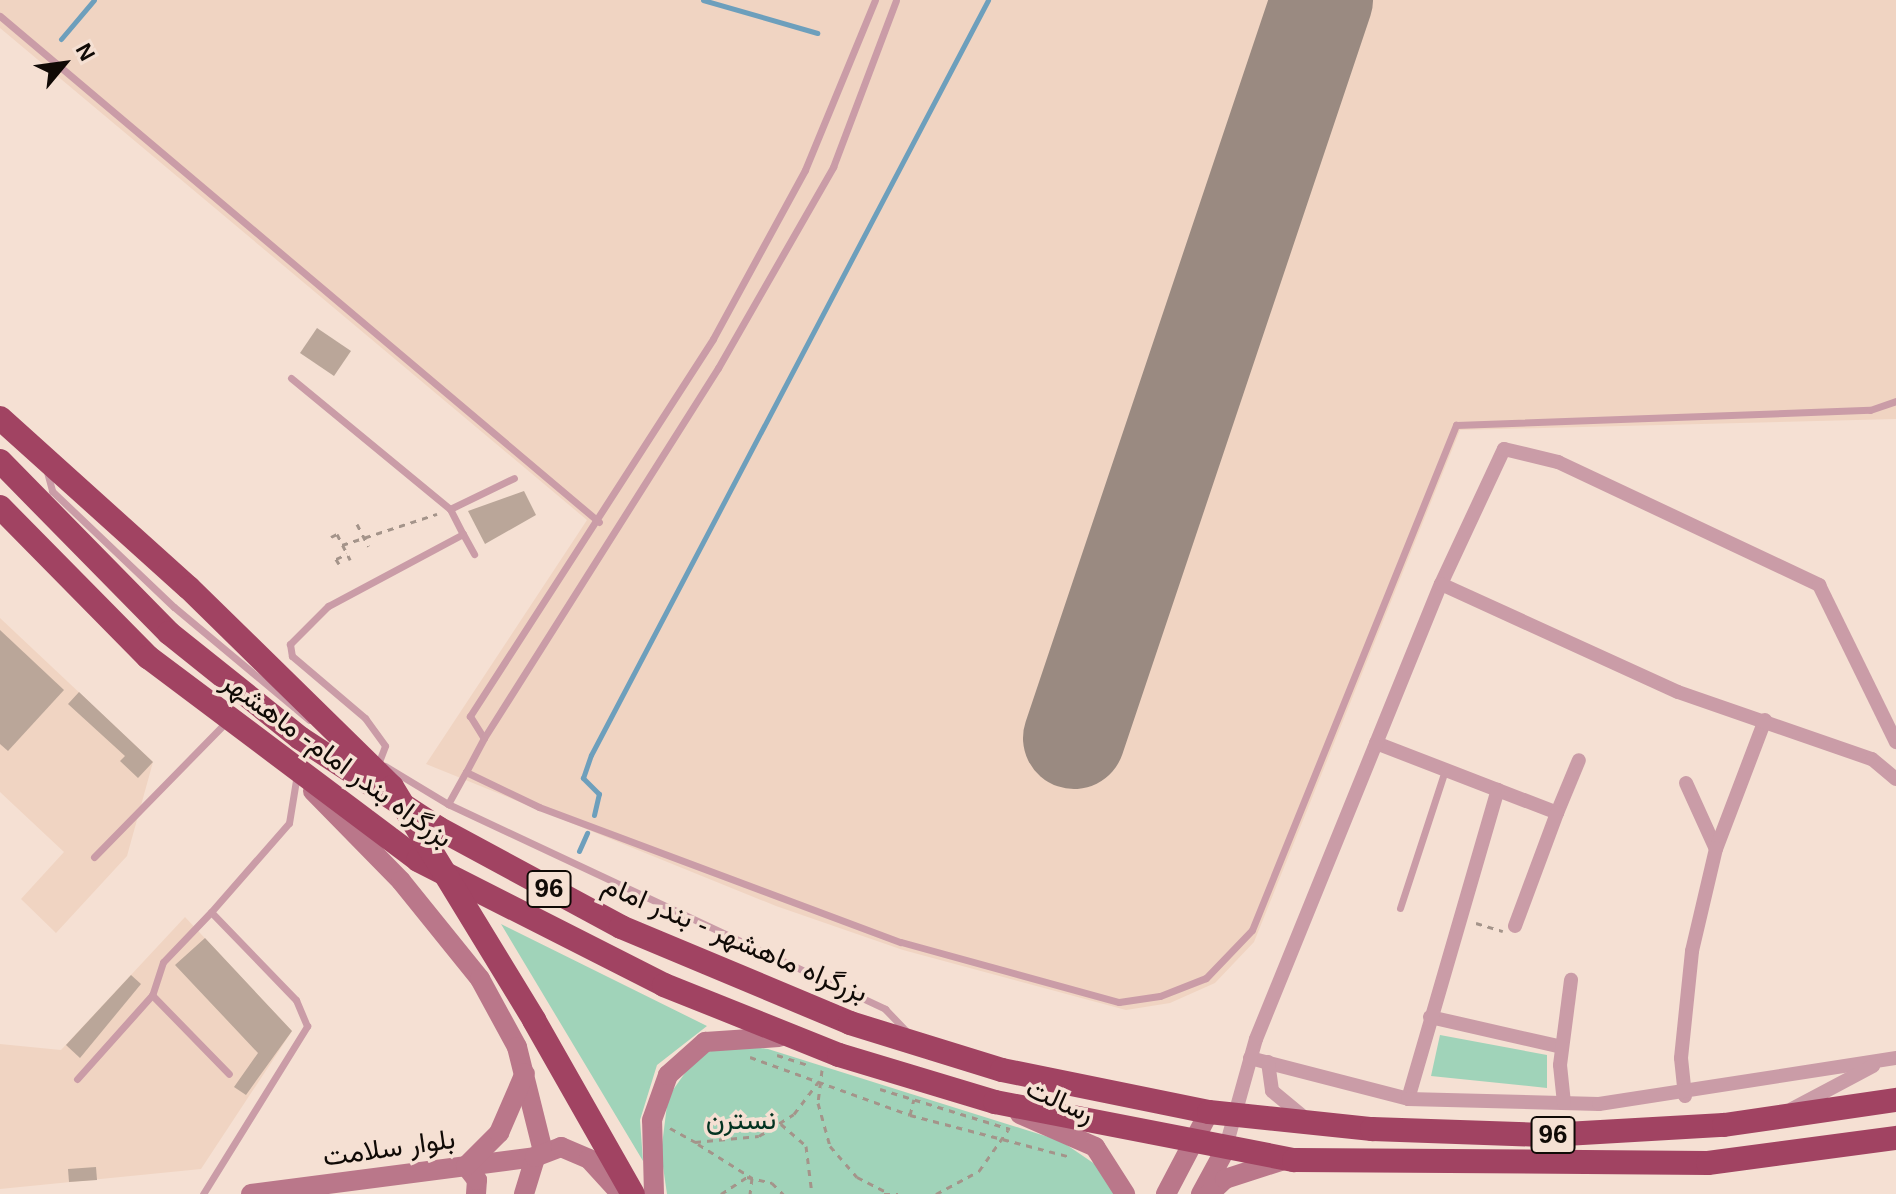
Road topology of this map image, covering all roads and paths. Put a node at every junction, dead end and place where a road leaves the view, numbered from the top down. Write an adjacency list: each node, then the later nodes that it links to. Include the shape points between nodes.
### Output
1 (875, 0): 12 (lane, via 805,170)
2 (896, 0): 26 (lane, via 833,167 718,368)
3 (0, 16): 12 (lane)
4 (291, 378): 11 (lane)
5 (1896, 401): 32 (lane, via 1870,410 1456,425 1252,930 1216,971 1160,996 1119,1002 901,942 539,807)
6 (0, 418): 7 (highway)
7 (42, 456): 30 (lane, via 52,491 174,607 293,710); 88 (highway, bridge, via 189,588 392,787)
8 (0, 461): 49 (highway, بزرگراه ماهشهر - بندر امام / 96, via 169,633 300,738 438,828 621,927)
9 (514, 478): 11 (lane)
10 (0, 507): 24 (highway, بزرگراه بندر امام- ماهشهر / 96, via 148,657)
11 (450, 509): 14 (lane); 15 (path)
12 (599, 522): 26 (lane, via 471,713)
13 (357, 524): 15 (path)
14 (463, 534): 20 (lane); 30 (lane, via 328,606 290,644 292,656 365,718 385,746)
15 (363, 535): 17 (path); 18 (path)
16 (331, 537): 17 (path)
17 (342, 545): 19 (path)
18 (368, 546)
19 (347, 554): 21 (path); 22 (path, via 335,557)
20 (474, 554)
21 (350, 560)
22 (339, 564)
23 (1441, 584): 25 (street, via 1678,692); 27 (street, via 1504,449 1558,462 1819,585); 28 (street)
24 (227, 720): 33 (highway, بزرگراه بندر امام- ماهشهر / 96); 40 (lane)
25 (1765, 720): 34 (street, via 1872,759); 39 (street)
26 (480, 736): 32 (lane)
27 (1896, 742)
28 (1376, 743): 31 (street); 53 (street)
29 (1579, 760): 38 (street)
30 (379, 762): 37 (lane)
31 (1445, 770): 36 (street); 41 (lane)
32 (466, 772): 37 (lane)
33 (297, 774): 42 (lane, via 289,823); 48 (highway, بزرگراه بندر امام- ماهشهر / 96, via 418,860 495,901 664,985); 56 (main road, via 445,932 498,1008)
34 (1896, 779)
35 (1686, 783): 39 (street)
36 (1498, 790): 38 (street); 43 (street)
37 (448, 804): 49 (lane, via 885,1009)
38 (1557, 813): 44 (street)
39 (1716, 849): 60 (street, via 1692,951)
40 (94, 857)
41 (1400, 908)
42 (211, 912): 46 (lane, via 163,962); 83 (lane, via 296,1000 307,1026)
43 (1457, 916): 44 (path, via 1501,931); 47 (street)
44 (1515, 926)
45 (1571, 980): 50 (street)
46 (152, 995): 57 (lane); 58 (lane)
47 (1430, 1017): 50 (street); 61 (street)
48 (802, 1040): 51 (highway, بزرگراه بندر امام- ماهشهر / 96); 68 (main road, via 756,1034 705,1042 668,1075)
49 (919, 1044): 65 (highway, بزرگراه ماهشهر - بندر امام / 96, via 1002,1070)
50 (1562, 1047): 63 (street)
51 (830, 1052): 59 (path); 64 (highway, بزرگراه بندر امام- ماهشهر / 96)
52 (740, 1053): 59 (path)
53 (1250, 1058): 55 (street); 66 (street)
54 (1890, 1059): 60 (street); 67 (street)
55 (1268, 1062): 61 (street); 69 (street, via 1272,1091)
56 (525, 1073): 77 (main road); 80 (main road, via 506,1123)
57 (229, 1074)
58 (77, 1079)
59 (819, 1081): 70 (path); 73 (path); 82 (path, via 830,1146 857,1177)
60 (1685, 1096): 63 (street)
61 (1408, 1099): 63 (street)
62 (1896, 1100): 67 (highway, 96)
63 (1564, 1103)
64 (1005, 1107): 73 (path); 75 (highway, بزرگراه بندر امام- ماهشهر / 96); 96 (main road, رسالت, via 1095,1147)
65 (1209, 1112): 66 (highway, 96); 75 (main road)
66 (1234, 1115): 69 (highway, 96); 76 (street)
67 (1776, 1118): 69 (highway, 96, via 1548,1135)
68 (662, 1120): 71 (path); 74 (path); 89 (main road)
69 (1311, 1123)
70 (781, 1124): 74 (path, via 734,1143); 93 (path, via 806,1146)
71 (667, 1138)
72 (1896, 1138): 79 (highway, 96, via 1708,1163)
73 (1003, 1140): 78 (path); 95 (path, via 972,1176)
74 (695, 1142): 81 (path)
75 (1192, 1143): 76 (highway, 96); 97 (main road)
76 (1225, 1150): 79 (highway, 96); 98 (main road)
77 (539, 1154): 80 (main road, بلوار سلامت); 86 (main road); 87 (main road, بلوار سلامت, via 583,1155)
78 (1076, 1158)
79 (1294, 1160): 99 (main road, via 1225,1179)
80 (466, 1166): 84 (main road, بلوار سلامت); 85 (main road, via 477,1180)
81 (752, 1178): 90 (path); 91 (path); 92 (path)
82 (885, 1192): 94 (path)
83 (203, 1194)
84 (251, 1194)
85 (476, 1194)
86 (524, 1194)
87 (621, 1194)
88 (633, 1194)
89 (654, 1194)
90 (721, 1194)
91 (750, 1194)
92 (783, 1194)
93 (812, 1194)
94 (898, 1194)
95 (936, 1194)
96 (1125, 1194)
97 (1166, 1194)
98 (1201, 1194)
99 (1209, 1194)

